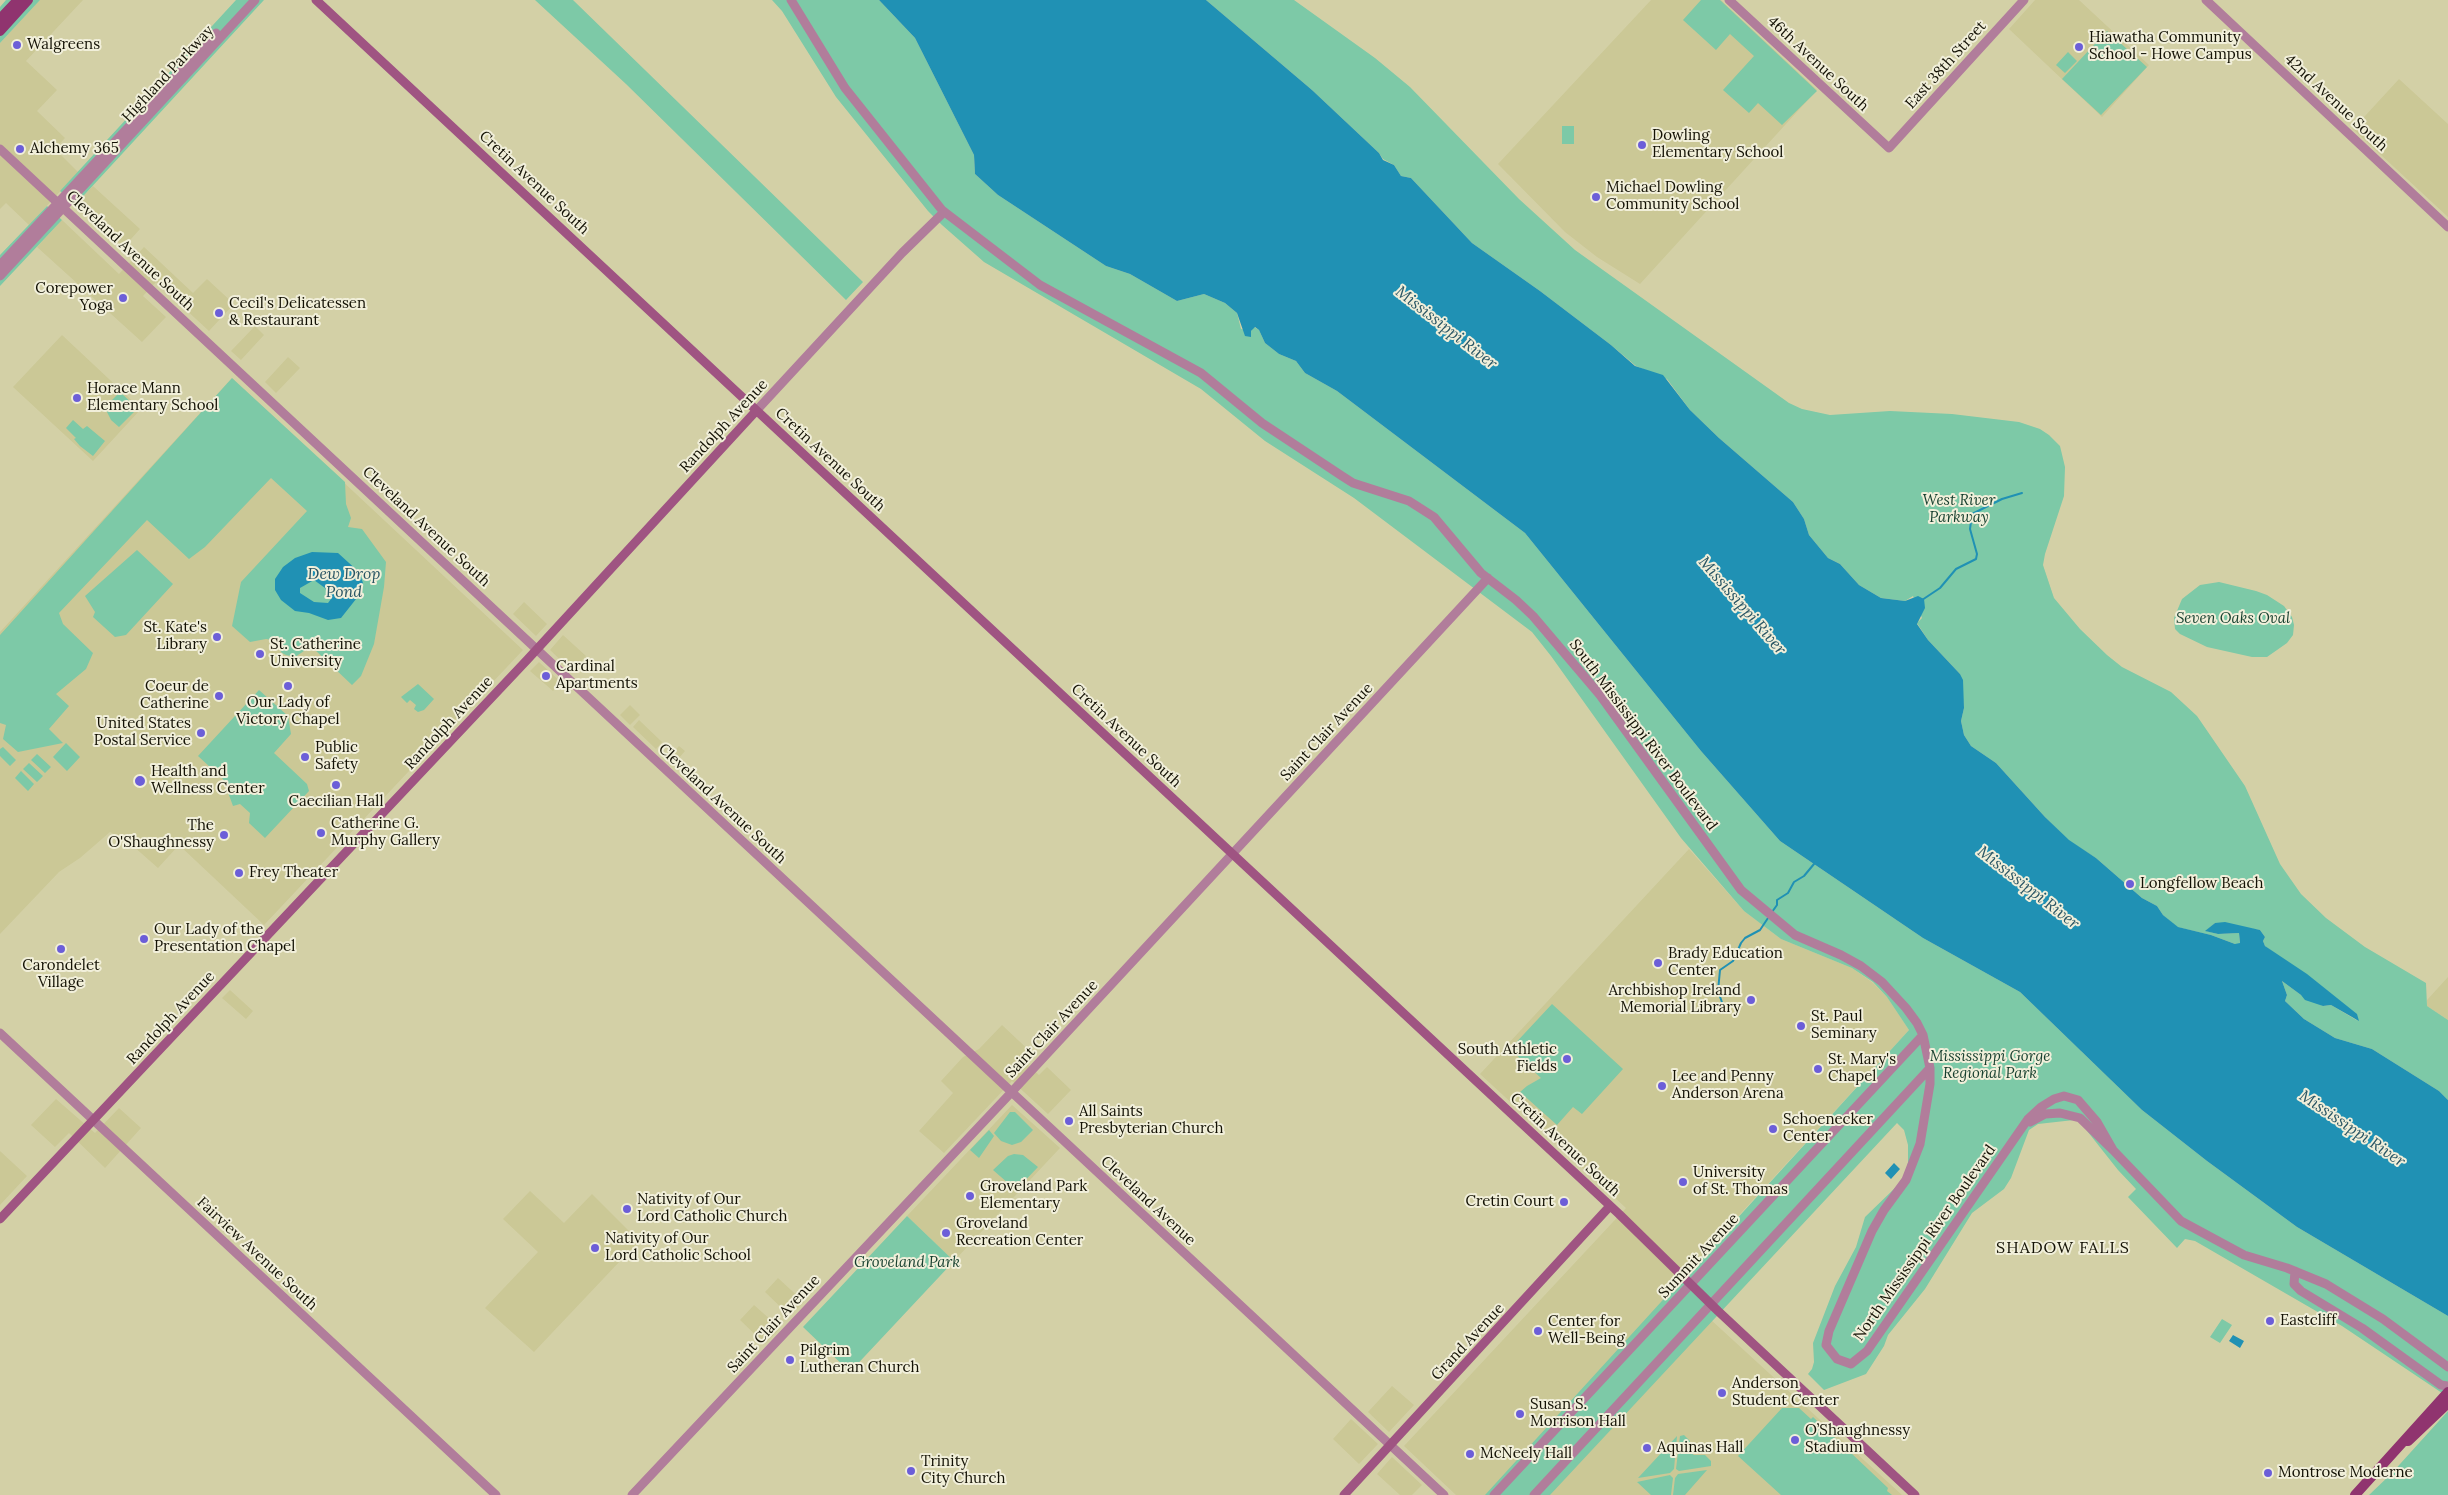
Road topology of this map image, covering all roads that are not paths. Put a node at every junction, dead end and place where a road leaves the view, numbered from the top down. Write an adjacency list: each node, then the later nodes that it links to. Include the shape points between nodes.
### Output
1 (18, 0): 10 (main road)
2 (28, 0): 11 (main road)
3 (247, 0): 14 (street, Highland Parkway)
4 (255, 0): 14 (street, Highland Parkway)
5 (316, 0): 19 (main road, Cretin Avenue South)
6 (791, 0): 15 (street, South Mississippi River Boulevard, via 845,88)
7 (1729, 0): 12 (street, 46th Avenue South)
8 (2024, 0): 12 (street, East 38th Street)
9 (2206, 0): 16 (street, 42nd Avenue South)
10 (0, 19)
11 (0, 31)
12 (1889, 148)
13 (0, 149): 14 (street, Cleveland Avenue South)
14 (61, 206): 17 (street, Highland Parkway); 18 (street, Highland Parkway); 21 (street, Cleveland Avenue South)
15 (942, 210): 19 (street, Randolph Avenue, via 923,235); 20 (street, South Mississippi River Boulevard, via 1040,285 1201,373 1262,423 1342,476 1409,501 1434,517)
16 (2448, 227)
17 (0, 265)
18 (0, 276)
19 (756, 410): 21 (main road, Randolph Avenue); 22 (main road, Cretin Avenue South)
20 (1488, 578): 22 (street, Saint Clair Avenue); 25 (street, South Mississippi River Boulevard, via 1530,612 1600,695 1741,890 1782,926 1811,944 1841,955 1882,982 1906,1008)
21 (536, 649): 23 (street, Cleveland Avenue South); 28 (main road, Randolph Avenue)
22 (1233, 854): 27 (street, Saint Clair Avenue); 31 (main road, Cretin Avenue South)
23 (834, 926): 27 (street, Cleveland Avenue)
24 (0, 1033): 28 (street, Fairview Avenue South)
25 (1923, 1035): 26 (street, South Mississippi River Boulevard); 34 (street, Summit Avenue)
26 (1930, 1068): 29 (street, North Mississippi River Boulevard, via 1924,1124 1916,1159 1906,1180 1876,1222 1828,1331 1826,1345 1837,1359 1851,1364 1867,1351); 35 (street)
27 (1012, 1092): 38 (street, Cleveland Avenue); 40 (street, Saint Clair Avenue)
28 (93, 1120): 32 (main road, Randolph Avenue); 39 (street, Fairview Avenue South)
29 (2021, 1131): 30 (street, North Mississippi River Boulevard, via 2034,1118 2046,1114 2069,1114 2086,1124); 30 (street, North Mississippi River Boulevard, via 2028,1119 2054,1099 2072,1097 2085,1106)
30 (2113, 1150): 33 (street, North Mississippi River Boulevard, via 2180,1221 2244,1255)
31 (1610, 1206): 34 (main road, Cretin Avenue South); 38 (main road, Grand Avenue)
32 (0, 1219)
33 (2295, 1271): 36 (street, North Mississippi River Boulevard, via 2354,1300); 37 (street, via 2294,1284 2301,1291 2362,1328)
34 (1691, 1284): 35 (main road, Cretin Avenue South); 43 (street, Summit Avenue)
35 (1711, 1304): 44 (street); 45 (main road, Cretin Avenue South)
36 (2448, 1367)
37 (2446, 1392): 46 (main road, via 2412,1440 2403,1444)
38 (1391, 1446): 41 (main road, Grand Avenue); 42 (street, Cleveland Avenue)
39 (496, 1495)
40 (632, 1495)
41 (1344, 1495)
42 (1444, 1495)
43 (1494, 1495)
44 (1534, 1495)
45 (1915, 1495)
46 (2355, 1495)

